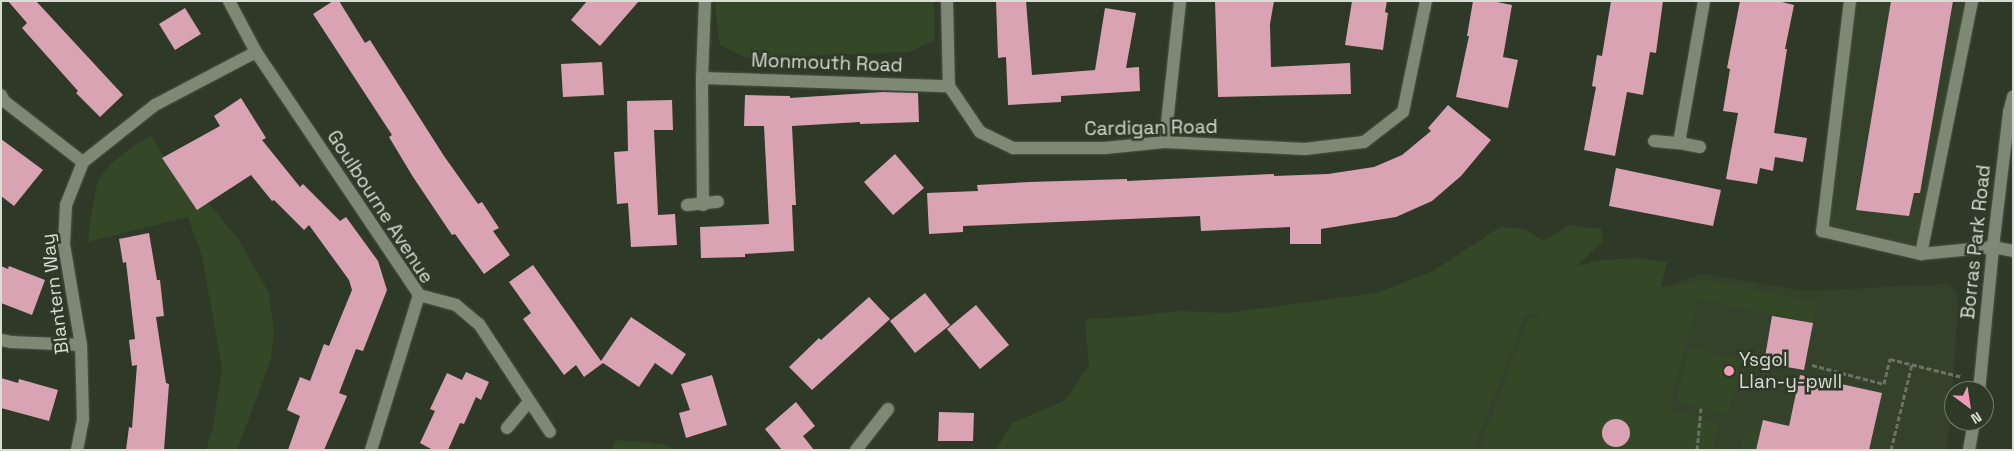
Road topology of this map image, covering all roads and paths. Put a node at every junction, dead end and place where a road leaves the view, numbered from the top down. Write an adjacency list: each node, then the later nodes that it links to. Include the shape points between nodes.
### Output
1 (229, 1): 9 (street, Goulbourne Avenue)
2 (705, 1): 10 (street)
3 (947, 1): 11 (street)
4 (1180, 1): 15 (street)
5 (1426, 1): 15 (street, Cardigan Road, via 1403,112 1364,142 1305,149)
6 (1704, 1): 16 (street)
7 (1850, 1): 24 (street, via 1822,231)
8 (1972, 1): 24 (street)
9 (256, 52): 18 (street, via 155,105); 25 (street, Goulbourne Avenue)
10 (702, 78): 11 (street, Monmouth Road); 20 (street)
11 (950, 86): 15 (street, Cardigan Road, via 980,132 1013,148 1105,148)
12 (1, 95): 18 (street, via 4,101)
13 (2013, 97): 22 (street, Borras Park Road)
14 (1654, 141): 16 (street)
15 (1165, 142)
16 (1679, 143): 17 (street)
17 (1700, 147)
18 (83, 162): 27 (street, Blantern Way, via 66,205 64,244)
19 (718, 202): 20 (street)
20 (703, 205): 21 (street)
21 (687, 206)
22 (1993, 247): 23 (street); 24 (street); 31 (street, Borras Park Road)
23 (2013, 251)
24 (1921, 254)
25 (419, 295): 32 (street, via 456,305 479,324); 39 (street, Goulbourne Avenue)
26 (1, 340): 27 (street)
27 (81, 345): 38 (street, Blantern Way, via 83,419)
28 (1912, 364): 29 (path, via 1890,359 1884,384); 30 (path); 42 (path)
29 (1812, 366)
30 (1965, 381)
31 (1980, 381)
32 (530, 401): 35 (street); 37 (street)
33 (1701, 408): 41 (path)
34 (888, 409): 40 (street)
35 (507, 428)
36 (1972, 431): 43 (street)
37 (550, 432)
38 (76, 450)
39 (371, 450)
40 (856, 450)
41 (1697, 450)
42 (1891, 450)
43 (1969, 450)

